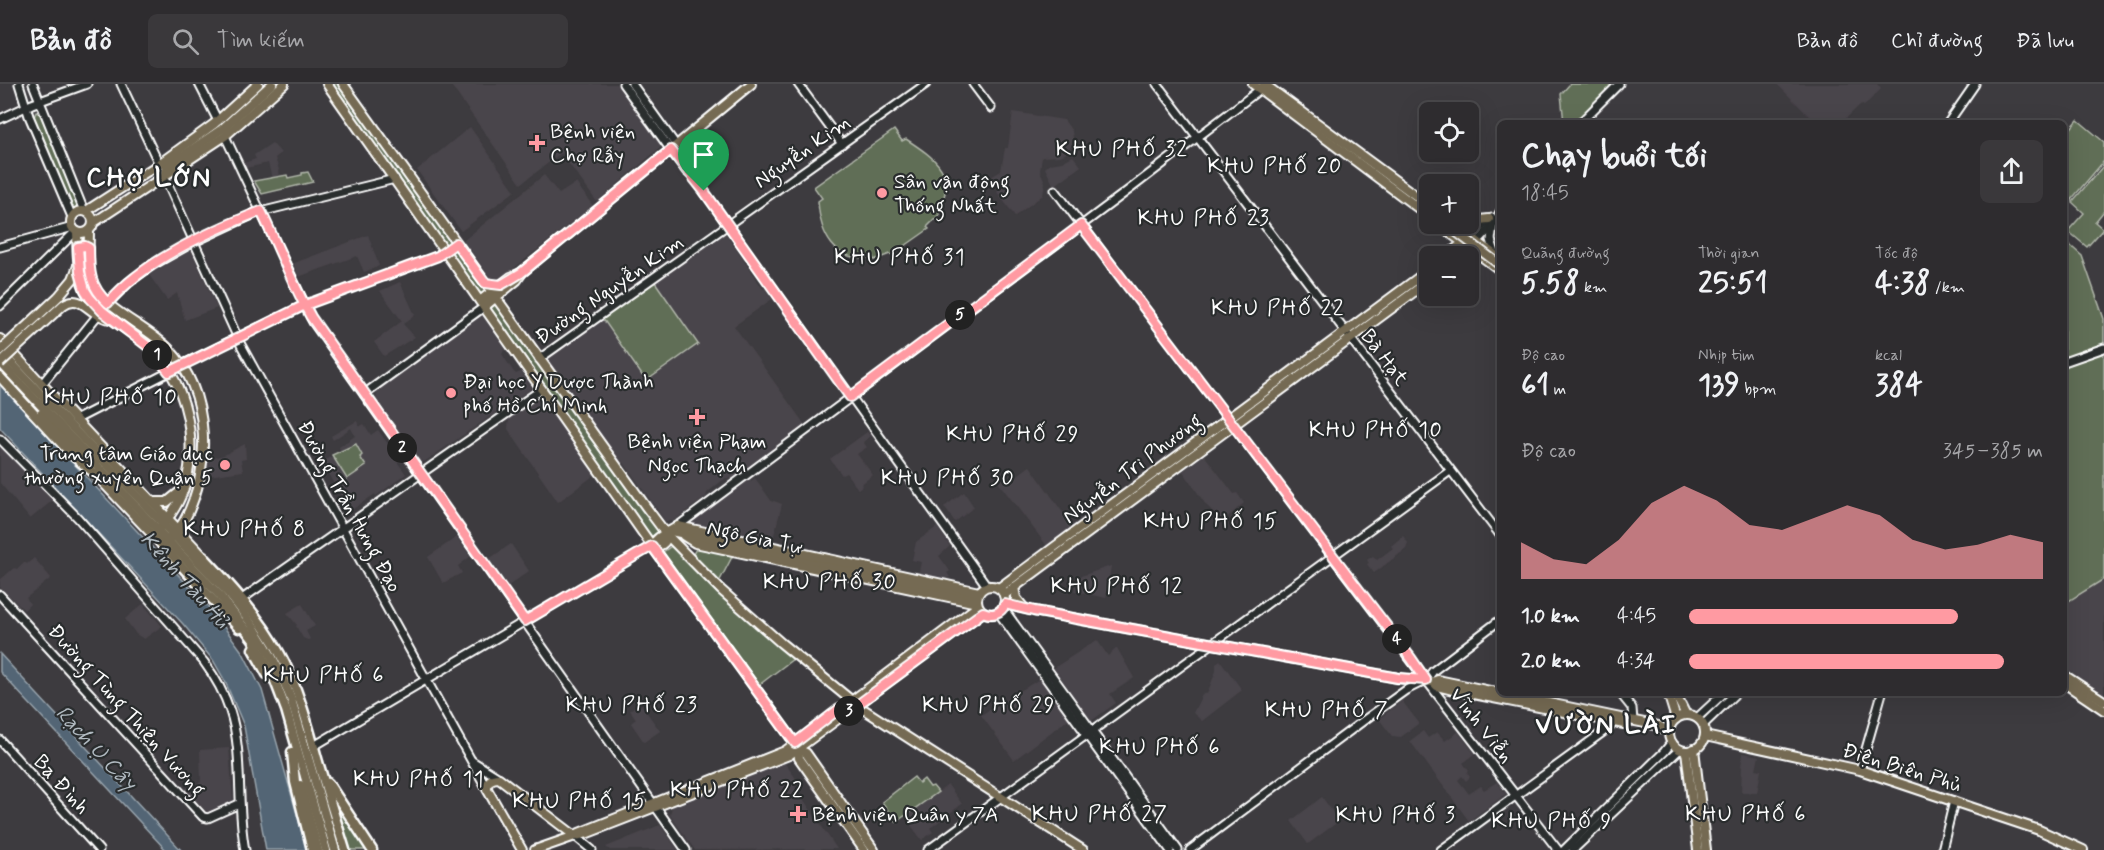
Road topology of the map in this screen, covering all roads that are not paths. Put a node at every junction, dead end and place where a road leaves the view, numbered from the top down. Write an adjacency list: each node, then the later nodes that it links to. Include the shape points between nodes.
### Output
1 (19, 84): 23 (street)
2 (33, 84): 22 (street)
3 (87, 84): 22 (street)
4 (121, 84): 35 (street, Đường Trần Hưng Đạo)
5 (199, 84): 28 (street)
6 (258, 84): 28 (main road)
7 (284, 84): 20 (main road)
8 (327, 84): 37 (main road)
9 (343, 84): 36 (main road)
10 (623, 84): 21 (street)
11 (751, 84): 33 (main road)
12 (798, 84): 30 (street)
13 (926, 84): 30 (street, Nguyễn Kim)
14 (973, 84): 24 (street)
15 (1157, 84): 29 (street, Bà Hạt)
16 (1252, 84): 19 (main road)
17 (1619, 84): 26 (street)
18 (1975, 84): 27 (street)
19 (1263, 86): 29 (street); 31 (main road)
20 (270, 87): 28 (main road)
21 (633, 90): 33 (street)
22 (39, 102): 23 (street); 41 (street)
23 (26, 107): 25 (street); 44 (street)
24 (992, 108)
25 (0, 119)
26 (1583, 120)
27 (1950, 120)
28 (222, 129): 35 (main road); 35 (main road, via 171,173); 42 (street)
29 (1197, 138): 48 (street); 85 (street, Bà Hạt)
30 (842, 144): 47 (street, Nguyễn Kim)
31 (1340, 145): 34 (main road); 40 (main road); 43 (main road, via 1364,170)
32 (1355, 147): 34 (main road)
33 (674, 148): 47 (street, via 686,171); 73 (main road)
34 (1377, 165): 39 (main road)
35 (163, 169): 41 (main road); 49 (main road); 57 (street, Đường Trần Hưng Đạo)
36 (407, 173): 37 (main road); 58 (main road)
37 (394, 180): 42 (street); 66 (main road)
38 (1055, 190): 48 (street, Vĩnh Viễn)
39 (1419, 196)
40 (1419, 204)
41 (85, 211): 44 (main road); 49 (main road, via 92,217)
42 (261, 211): 57 (street); 81 (street)
43 (1419, 212)
44 (72, 217): 50 (main road)
45 (1495, 218): 46 (main road); 56 (street); 68 (street, via 1491,240)
46 (1479, 220)
47 (728, 225): 90 (street, Đường Nguyễn Kim); 100 (street)
48 (1081, 225): 100 (street); 102 (street, Vĩnh Viễn)
49 (91, 227): 50 (main road, via 82,233); 65 (main road)
50 (75, 230): 63 (street); 64 (main road); 82 (street)
51 (1446, 234): 55 (main road)
52 (1452, 234): 55 (main road)
53 (1460, 234): 70 (main road, bridge)
54 (1468, 234): 56 (main road)
55 (1456, 237): 59 (main road)
56 (1475, 239): 59 (main road); 62 (main road); 69 (main road)
57 (194, 242): 79 (street, via 143,271); 86 (street, Đường Trần Hưng Đạo)
58 (456, 243): 66 (main road); 75 (main road)
59 (1464, 243): 60 (main road); 61 (main road)
60 (1460, 246)
61 (1469, 246)
62 (1473, 246)
63 (0, 247)
64 (78, 247): 65 (main road); 71 (main road)
65 (89, 248): 79 (main road, via 93,286)
66 (445, 252): 80 (main road); 81 (street)
67 (1479, 254): 72 (main road)
68 (1497, 255)
69 (1497, 256)
70 (1497, 262)
71 (78, 265): 84 (main road, via 87,294); 89 (main road, bridge, via 73,279 58,297)
72 (1497, 268)
73 (521, 273): 76 (main road); 78 (main road)
74 (1419, 278): 85 (main road, Nguyễn Tri Phương)
75 (485, 283): 76 (main road); 78 (main road)
76 (501, 285): 78 (main road)
77 (1419, 287): 85 (main road, Nguyễn Tri Phương)
78 (494, 295): 80 (main road); 90 (main road)
79 (108, 303): 93 (main road, via 156,337)
80 (482, 304): 94 (main road); 99 (street)
81 (305, 305): 86 (street); 99 (street)
82 (0, 306)
83 (97, 316): 84 (main road); 92 (main road, bridge, via 78,301 70,300); 97 (street)
84 (113, 319): 95 (main road, via 150,348)
85 (1347, 335): 102 (main road, Nguyễn Tri Phương); 107 (street, Bà Hạt)
86 (238, 338): 93 (street); 114 (street, Đường Trần Hưng Đạo)
87 (0, 339): 97 (main road)
88 (2104, 348): 91 (street)
89 (0, 351): 113 (highway)
90 (539, 359): 94 (main road); 116 (main road)
91 (2067, 361)
92 (0, 362): 113 (highway)
93 (182, 365): 95 (main road); 103 (main road, via 195,393)
94 (526, 368): 98 (main road)
95 (169, 372): 101 (street); 104 (main road, via 183,402)
96 (0, 375): 108 (main road, via 73,456); 108 (main road, via 84,458)
97 (42, 384): 101 (main road)
98 (542, 389): 109 (street); 120 (main road)
99 (364, 394): 109 (street)
100 (850, 397): 116 (street); 129 (street)
101 (75, 420): 111 (main road)
102 (1231, 421): 106 (main road, Nguyễn Tri Phương); 125 (street, Vĩnh Viễn)
103 (202, 430): 104 (main road); 112 (main road, via 199,477)
104 (189, 431): 110 (main road, via 190,457)
105 (0, 439): 182 (street, via 78,518 216,679 235,733)
106 (1187, 454): 130 (main road, Nguyễn Tri Phương); 131 (main road, Nguyễn Tri Phương)
107 (1450, 471): 115 (street, Bà Hạt); 125 (street)
108 (94, 473): 113 (main road)
109 (421, 474): 114 (street); 137 (street)
110 (183, 489): 111 (main road, via 167,502); 113 (main road, via 177,504)
111 (154, 502): 113 (main road)
112 (187, 514): 117 (main road); 119 (main road)
113 (161, 523): 117 (highway); 117 (main road)
114 (342, 529): 133 (street); 141 (street, Đường Trần Hưng Đạo)
115 (1497, 531)
116 (675, 532): 118 (main road, Ngô Gia Tự); 120 (main road, via 658,546); 121 (main road); 124 (main road)
117 (170, 537): 119 (main road); 156 (highway, via 241,622 266,660); 166 (highway, via 241,630 267,675); 191 (highway, via 240,607 272,656 291,699)
118 (697, 541): 121 (main road, Ngô Gia Tự); 124 (main road)
119 (191, 543): 123 (main road)
120 (652, 546): 137 (street); 171 (main road)
121 (743, 547): 122 (main road, Ngô Gia Tự); 127 (main road, Ngô Gia Tự)
122 (769, 550): 126 (main road); 127 (main road, Ngô Gia Tự)
123 (203, 556): 133 (highway)
124 (688, 556): 154 (main road, via 768,632)
125 (1333, 556): 139 (street); 142 (street, Vĩnh Viễn)
126 (815, 560): 127 (main road, Ngô Gia Tự); 128 (main road, Ngô Gia Tự)
127 (795, 561): 128 (main road, Ngô Gia Tự)
128 (874, 575): 134 (main road, Ngô Gia Tự); 134 (main road)
129 (987, 586): 131 (main road); 134 (main road)
130 (1014, 587): 131 (main road, Nguyễn Tri Phương); 136 (main road, via 1016,598)
131 (1002, 592): 135 (main road)
132 (0, 595): 182 (street, Đường Tùng Thiện Vương, via 203,817)
133 (242, 598): 170 (highway, via 288,669)
134 (979, 602): 135 (main road, via 990,614); 154 (main road)
135 (1002, 608): 136 (main road); 165 (street)
136 (1025, 609): 139 (main road)
137 (525, 621): 141 (street); 183 (street)
138 (1497, 622): 142 (street, via 1433,672)
139 (1214, 644): 142 (main road); 165 (street)
140 (2067, 677): 153 (main road)
141 (426, 680): 170 (street); 173 (street, Đường Trần Hưng Đạo)
142 (1430, 681): 144 (main road); 145 (main road); 155 (street, Vĩnh Viễn); 203 (street, via 1406,690)
143 (2067, 685): 157 (main road)
144 (1456, 691): 155 (street); 162 (main road)
145 (1497, 692)
146 (1514, 696): 161 (main road)
147 (1622, 696): 161 (street, via 1632,708)
148 (1669, 696): 160 (main road)
149 (1676, 696): 158 (main road)
150 (1721, 696): 159 (street)
151 (1733, 696): 163 (street)
152 (1881, 696): 175 (street)
153 (2104, 701)
154 (854, 702): 171 (main road); 180 (main road)
155 (1447, 705): 179 (street, Vĩnh Viễn)
156 (286, 710): 166 (highway); 190 (highway)
157 (2104, 710)
158 (1686, 715): 159 (main road); 160 (main road)
159 (1698, 718): 163 (main road)
160 (1676, 719): 164 (main road)
161 (1633, 721): 164 (main road)
162 (1614, 722): 164 (main road); 179 (street)
163 (1703, 725): 167 (main road)
164 (1666, 731): 169 (main road)
165 (1089, 732): 180 (street); 201 (street); 202 (street)
166 (288, 734): 174 (highway)
167 (1705, 736): 172 (main road, via 1701,744); 175 (main road, Điện Biên Phủ)
168 (0, 740): 186 (street, Ba Đình)
169 (1672, 742): 172 (main road); 206 (street)
170 (314, 746): 176 (highway)
171 (797, 746): 183 (main road, via 785,757); 197 (main road, via 799,758); 198 (main road, via 806,753)
172 (1687, 750): 207 (street); 208 (main road); 209 (main road)
173 (470, 759): 177 (street); 178 (street, Đường Trần Hưng Đạo)
174 (294, 761): 188 (highway, via 295,782); 189 (main road)
175 (1860, 770): 181 (main road, Điện Biên Phủ)
176 (322, 774): 192 (highway); 193 (highway)
177 (498, 778): 178 (main road, via 491,780); 184 (main road)
178 (487, 789): 185 (main road, Đường Trần Hưng Đạo)
179 (1516, 795): 204 (street); 205 (street, Vĩnh Viễn)
180 (1001, 797): 199 (street); 200 (main road)
181 (1954, 801): 210 (street); 211 (main road, Điện Biên Phủ, via 2040,830)
182 (239, 804): 187 (street)
183 (654, 805): 184 (main road, via 588,834); 196 (street)
184 (574, 836): 194 (main road); 195 (street)
185 (519, 849)
186 (99, 850)
187 (245, 850)
188 (312, 850)
189 (318, 850)
190 (326, 850)
191 (335, 850)
192 (345, 850)
193 (372, 850)
194 (535, 850)
195 (592, 850)
196 (686, 850)
197 (864, 850)
198 (874, 850)
199 (928, 850)
200 (1083, 850)
201 (1170, 850)
202 (1178, 850)
203 (1190, 850)
204 (1441, 850)
205 (1558, 850)
206 (1564, 850)
207 (1573, 850)
208 (1698, 850)
209 (1706, 850)
210 (1942, 850)
211 (2083, 850)

